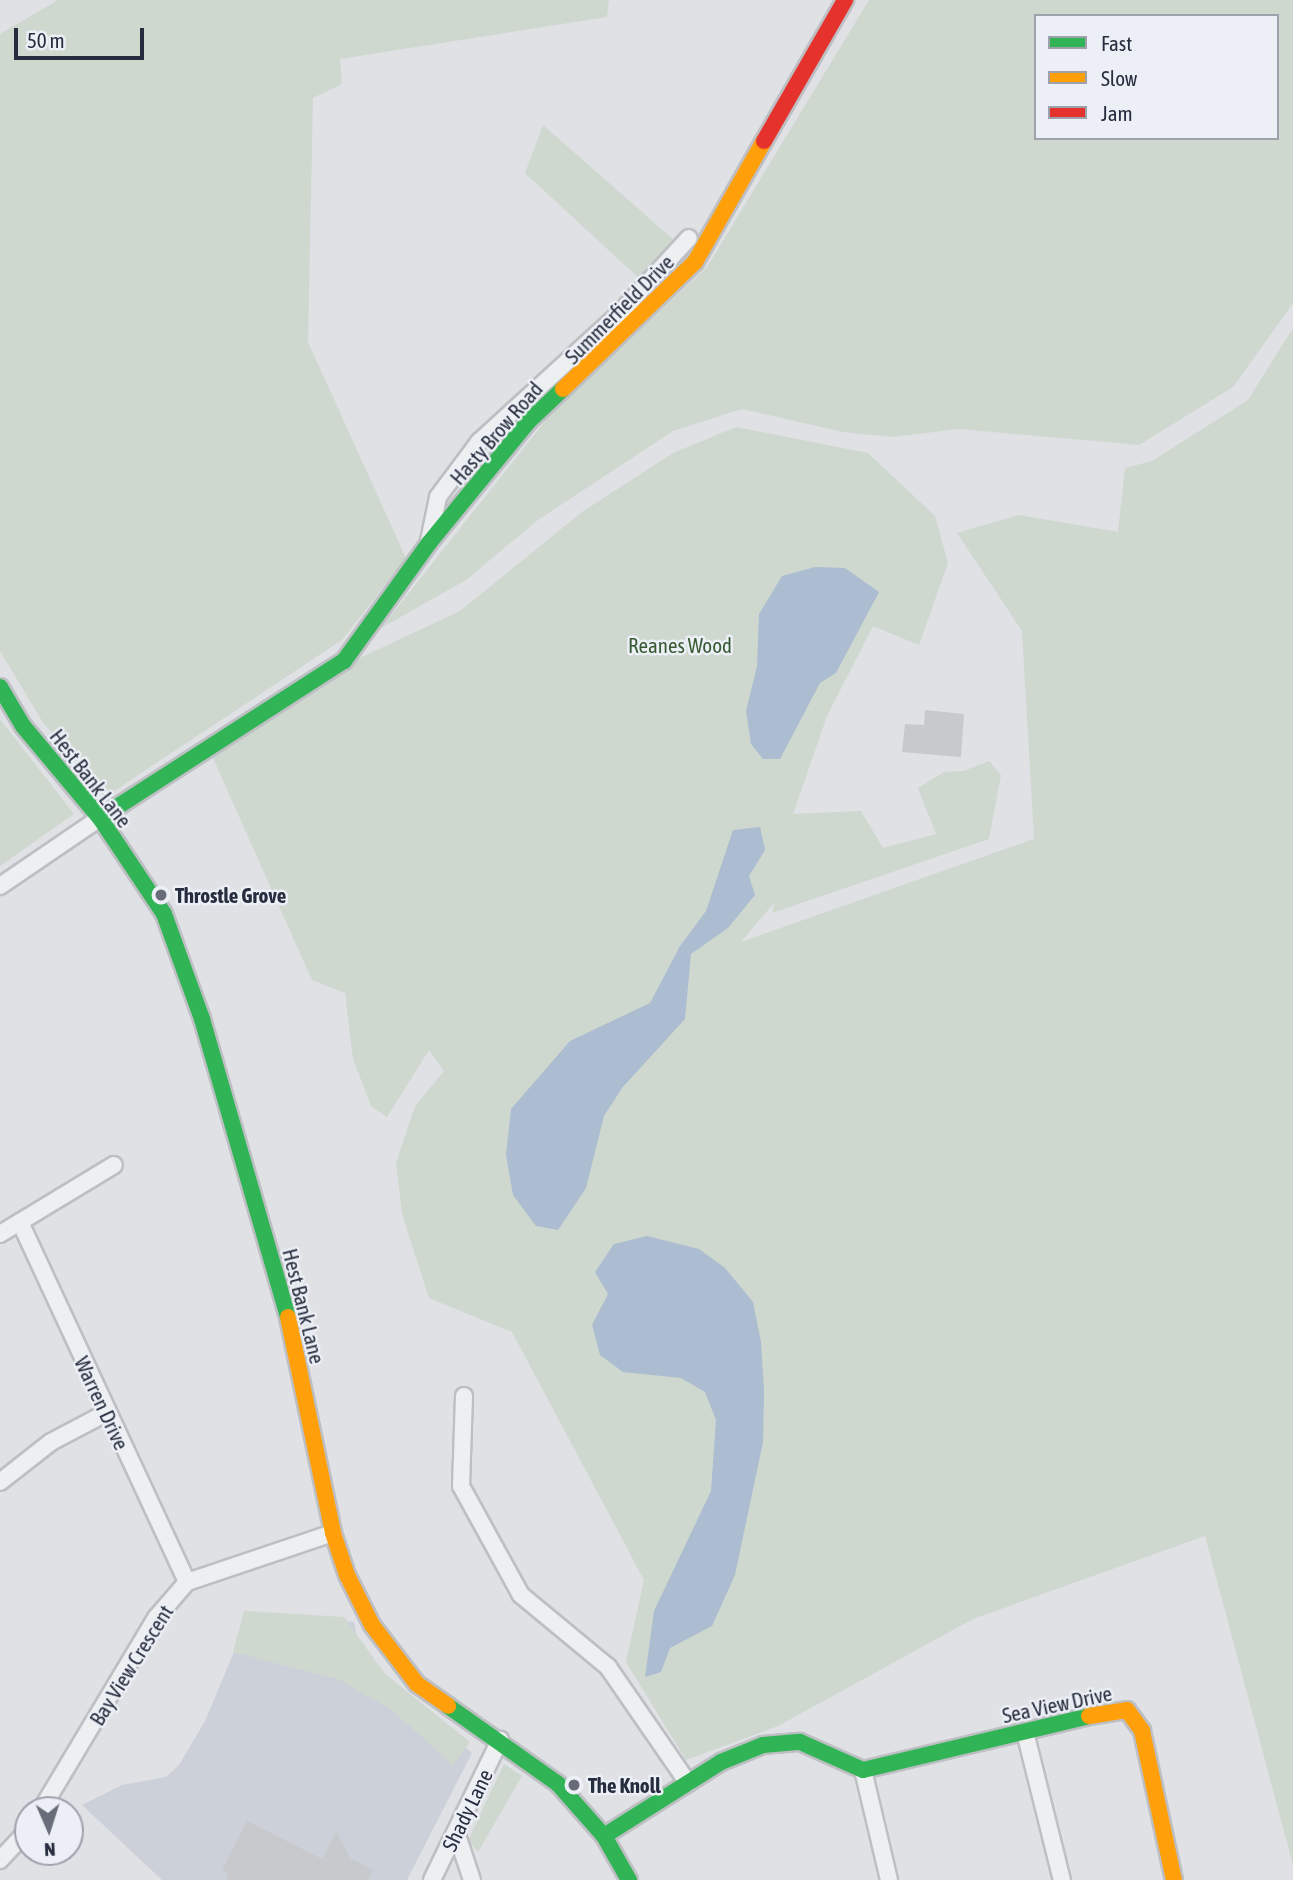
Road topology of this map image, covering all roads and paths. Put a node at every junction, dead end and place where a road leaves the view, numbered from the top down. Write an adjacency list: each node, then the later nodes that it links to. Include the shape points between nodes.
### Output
1 (845, 0): 3 (street, Hasty Brow Road, via 695,262 529,421)
2 (689, 238): 3 (street, Summerfield Drive, via 618,314 479,442 438,497)
3 (429, 543): 5 (street, Hasty Brow Road, via 344,661)
4 (0, 687): 5 (street, Hest Bank Lane, via 23,726)
5 (100, 818): 6 (street); 13 (street, Hest Bank Lane, via 164,914 202,1019 287,1314)
6 (0, 886)
7 (114, 1165): 8 (street)
8 (20, 1222): 9 (street); 11 (street, Warren Drive)
9 (0, 1234)
10 (464, 1396): 18 (street, via 461,1486 521,1595 608,1667)
11 (106, 1413): 12 (street, via 51,1442); 14 (street, Warren Drive)
12 (0, 1482)
13 (334, 1533): 14 (street); 16 (street, Hest Bank Lane, via 347,1575 372,1625 417,1684)
14 (187, 1582): 19 (street, Bay View Crescent, via 156,1618)
15 (1025, 1732): 17 (street, Sea View Drive); 28 (street); 29 (street, Sea View Drive, via 1117,1709 1136,1718)
16 (500, 1740): 20 (street, Shady Lane); 21 (street, Hest Bank Lane, via 558,1784)
17 (863, 1770): 18 (street, via 800,1742 784,1741 721,1762); 27 (street)
18 (688, 1783): 21 (street)
19 (49, 1796)
20 (457, 1835): 24 (street, Shady Lane); 25 (street)
21 (604, 1836): 26 (street, Hest Bank Lane)
22 (14, 1845): 23 (street)
23 (0, 1860)
24 (432, 1880)
25 (472, 1880)
26 (629, 1880)
27 (889, 1880)
28 (1062, 1880)
29 (1174, 1880)

